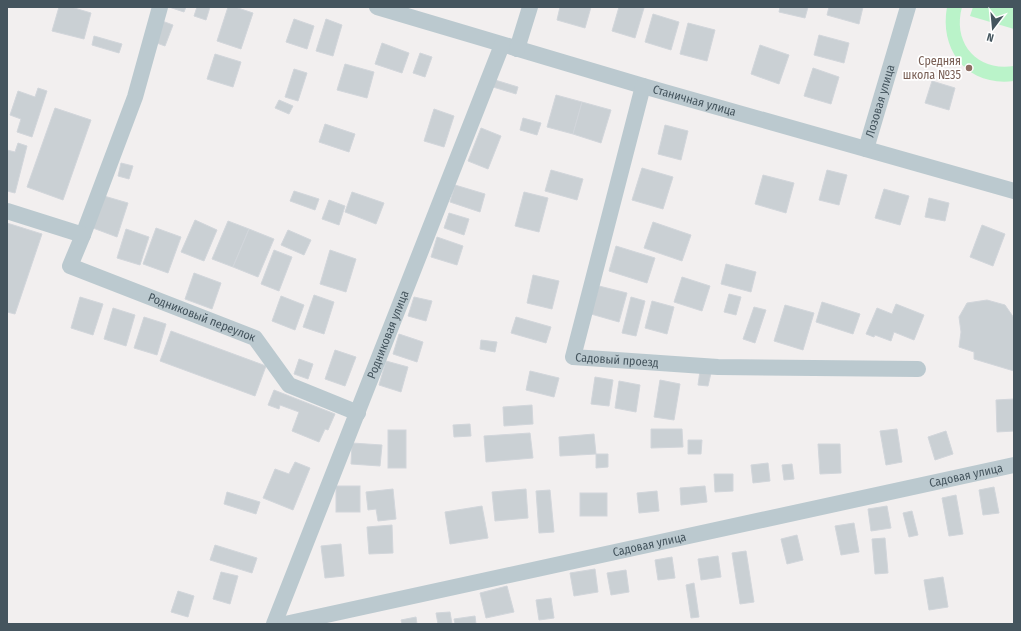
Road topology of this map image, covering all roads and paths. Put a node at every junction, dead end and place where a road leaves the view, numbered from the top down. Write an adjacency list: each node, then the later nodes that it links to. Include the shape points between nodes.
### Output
1 (160, 7): 10 (street, via 135,97)
2 (376, 7): 5 (street, Станичная улица)
3 (530, 7): 5 (street, Родниковая улица)
4 (908, 7): 7 (street, Лозовая улица)
5 (510, 47): 6 (street, Станичная улица); 12 (street, Родниковая улица)
6 (643, 86): 7 (street, Станичная улица); 11 (street, Садовый проезд, via 573,357 718,367)
7 (866, 149): 8 (street, Станичная улица)
8 (1014, 191)
9 (7, 211): 10 (street)
10 (84, 235): 12 (street, Родниковый переулок, via 70,266 255,338 289,385)
11 (918, 369)
12 (358, 413): 14 (street, Родниковая улица)
13 (1014, 465): 15 (street, Садовая улица)
14 (274, 624)
15 (285, 624)

